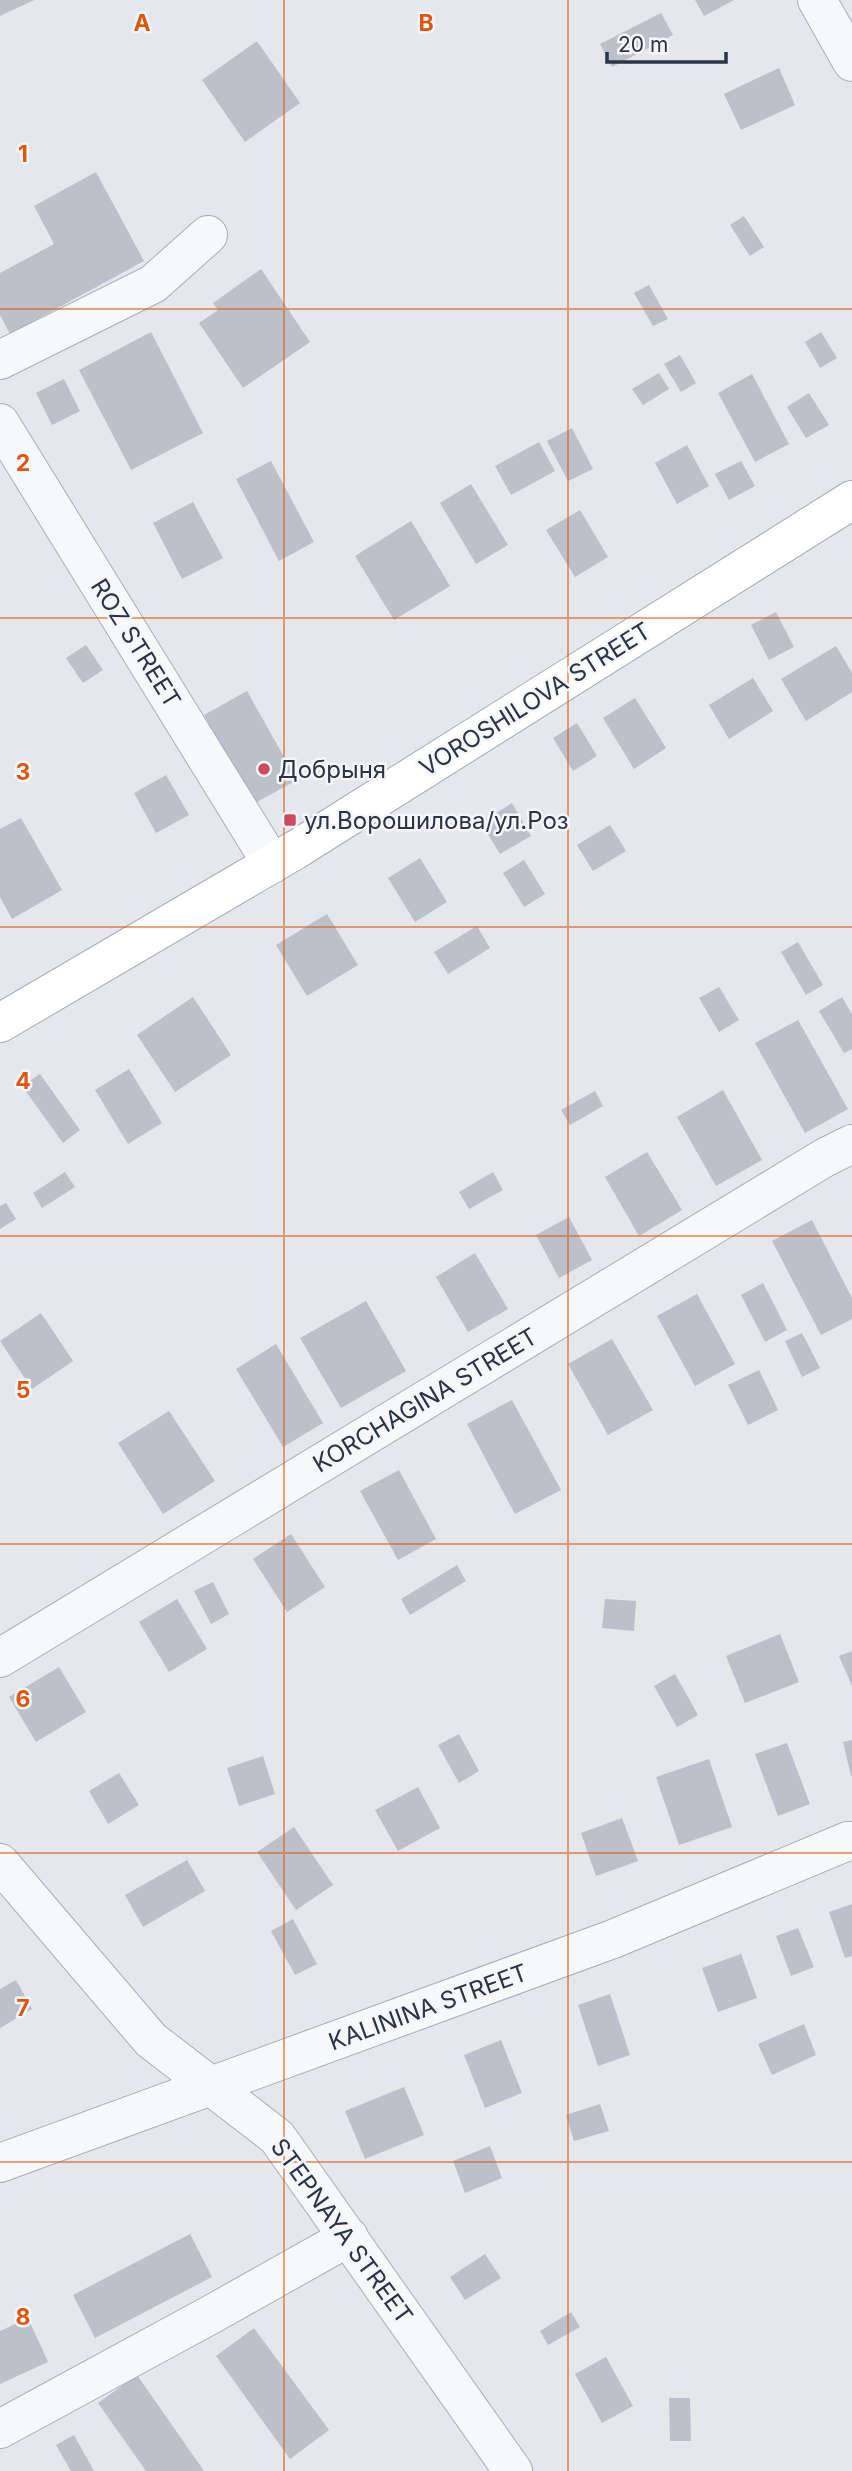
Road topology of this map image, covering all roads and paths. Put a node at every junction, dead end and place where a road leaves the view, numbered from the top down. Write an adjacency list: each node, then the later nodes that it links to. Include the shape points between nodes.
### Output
1 (817, 0): 2 (street)
2 (852, 62)
3 (208, 235): 4 (street, via 153,284)
4 (0, 360)
5 (0, 423): 7 (street, ROZ STREET)
6 (852, 500): 7 (main road, VOROSHILOVA STREET)
7 (272, 864): 8 (main road, VOROSHILOVA STREET)
8 (0, 1023)
9 (852, 1144): 10 (street, KORCHAGINA STREET)
10 (0, 1658)
11 (852, 1841): 13 (street, KALININA STREET, via 613,1939)
12 (0, 1863): 13 (street, STEPNAYA STREET, via 151,2040)
13 (209, 2086): 14 (street, KALININA STREET); 15 (street, STEPNAYA STREET, via 277,2137)
14 (0, 2163)
15 (349, 2236): 16 (street); 17 (street, STEPNAYA STREET)
16 (0, 2429)
17 (513, 2471)

